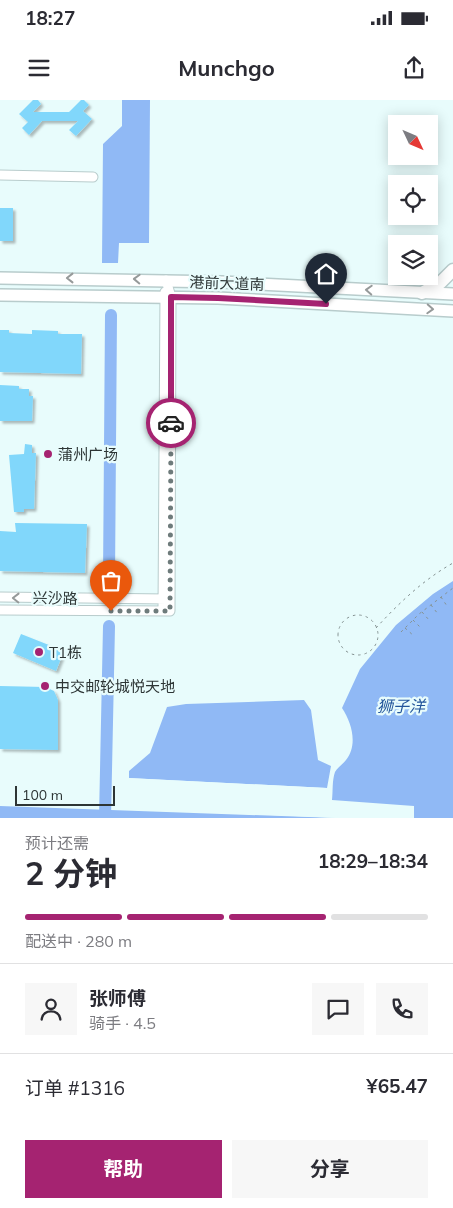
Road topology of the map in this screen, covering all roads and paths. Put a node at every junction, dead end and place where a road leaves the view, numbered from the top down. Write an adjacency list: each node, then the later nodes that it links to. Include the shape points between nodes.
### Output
1 (0, 175): 2 (street)
2 (93, 177)
3 (453, 270): 7 (highway, via 440,283)
4 (0, 278): 5 (main road, 港前大道南, one-way to 4)
5 (166, 280): 6 (main road, 港前大道南, one-way to 5); 10 (street)
6 (399, 291): 7 (main road, 港前大道南); 11 (main road)
7 (422, 293): 8 (main road, 港前大道南)
8 (453, 294)
9 (0, 295): 10 (main road)
10 (168, 297): 11 (main road); 19 (street)
11 (398, 308): 12 (main road, one-way to 12)
12 (453, 311)
13 (453, 563): 27 (path, via 424,582)
14 (453, 588): 15 (path)
15 (450, 590): 16 (path); 18 (path)
16 (453, 594)
17 (0, 597): 19 (street, 兴沙路, one-way to 17)
18 (441, 597): 20 (path); 21 (path)
19 (166, 599): 22 (street, 兴沙路, via 166,611)
20 (431, 605): 23 (path); 24 (path)
21 (447, 606)
22 (0, 610)
23 (422, 612): 25 (path); 26 (path)
24 (438, 614)
25 (413, 620): 28 (path); 29 (path)
26 (430, 620)
27 (376, 628): 27 (path, via 370,619 352,616 339,630 340,643 355,655 368,652 376,642)
28 (405, 628): 30 (path); 31 (path)
29 (421, 628)
30 (401, 632)
31 (414, 636)

